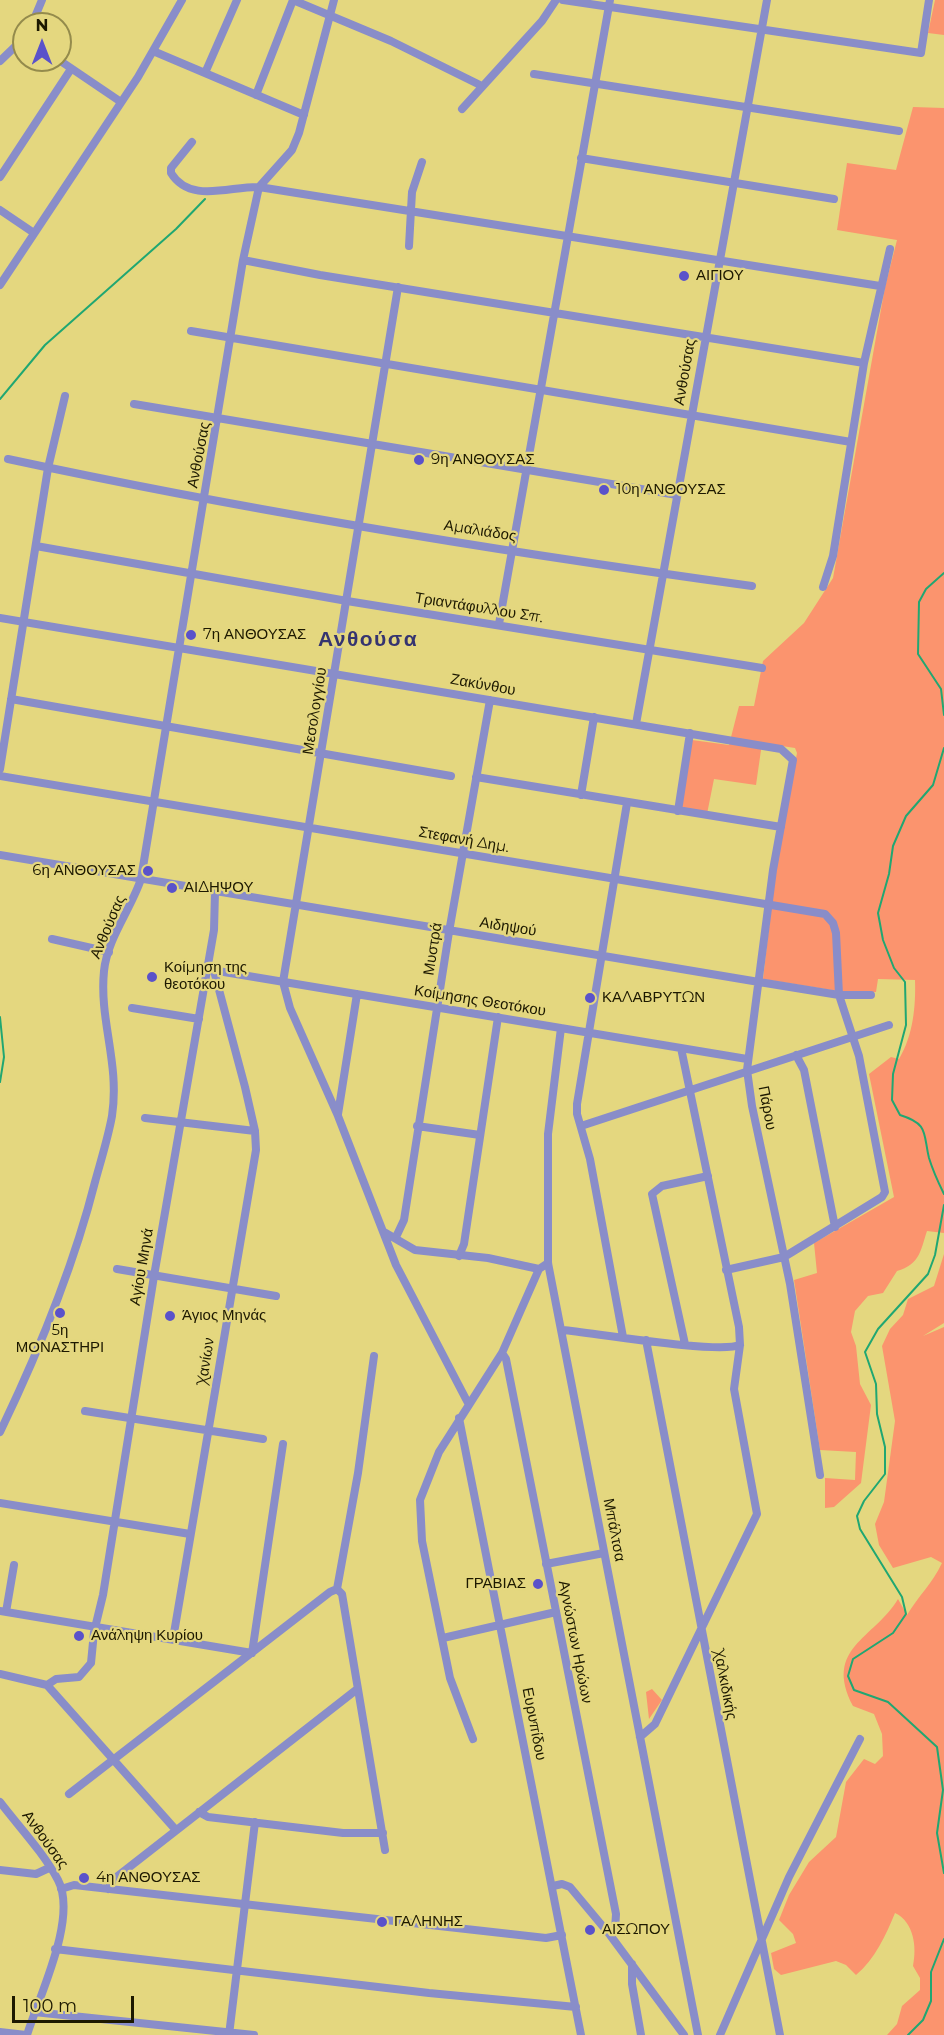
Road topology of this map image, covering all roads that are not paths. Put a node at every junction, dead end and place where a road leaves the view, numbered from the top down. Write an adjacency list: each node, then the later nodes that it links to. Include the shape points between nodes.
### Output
1 (182, 0): 13 (street)
2 (237, 0): 17 (street)
3 (293, 0): 10 (street); 21 (street)
4 (334, 0): 10 (street)
5 (556, 0): 20 (street, via 542,21)
6 (563, 0): 9 (street)
7 (766, 0): 11 (street, Ανθούσας)
8 (929, 0): 11 (street, via 921,53)
9 (609, 4): 11 (street); 19 (street)
10 (328, 15): 20 (street); 25 (street)
11 (760, 29): 23 (street, Ανθούσας)
12 (12, 50): 14 (street)
13 (153, 51): 17 (street); 22 (street)
14 (0, 62)
15 (72, 70): 22 (street)
16 (69, 72): 30 (street)
17 (205, 73): 21 (street)
18 (534, 74): 19 (street)
19 (594, 84): 23 (street); 28 (street)
20 (482, 86): 24 (street)
21 (256, 95): 25 (street)
22 (122, 102): 36 (street)
23 (746, 107): 26 (street); 31 (street, Ανθούσας)
24 (462, 109)
25 (304, 115): 32 (street, via 292,150)
26 (899, 130)
27 (192, 142): 32 (street, via 171,168 174,177 187,188 199,193)
28 (581, 158): 31 (street); 37 (street)
29 (422, 162): 35 (street)
30 (0, 177)
31 (732, 183): 33 (street); 41 (street, Ανθούσας)
32 (259, 186): 35 (street); 40 (street)
33 (834, 199)
34 (0, 210): 36 (street)
35 (410, 210): 37 (street); 38 (street)
36 (34, 233): 42 (street)
37 (567, 235): 41 (street); 45 (street)
38 (409, 246)
39 (890, 249): 43 (street)
40 (243, 260): 44 (street); 48 (street)
41 (718, 260): 43 (street); 47 (street, Ανθούσας)
42 (0, 285)
43 (880, 286): 49 (street)
44 (398, 287): 45 (street); 50 (street)
45 (554, 313): 47 (street); 51 (street)
46 (191, 331): 48 (street, Ανθούσας)
47 (705, 337): 49 (street); 54 (street, Ανθούσας)
48 (230, 338): 50 (street, Ανθούσας); 55 (street)
49 (864, 363): 56 (street)
50 (386, 364): 51 (street, Ανθούσας); 57 (street)
51 (540, 391): 54 (street, Ανθούσας); 60 (street)
52 (64, 396): 59 (street)
53 (134, 404): 55 (street)
54 (691, 416): 56 (street); 61 (street)
55 (217, 418): 57 (street, Ανθούσας); 62 (street, Ανθούσας)
56 (850, 442): 69 (street, via 833,556)
57 (372, 444): 60 (street, Ανθούσας); 63 (street, Μεσολογγίου)
58 (8, 459): 59 (street, Αμαλιάδος)
59 (48, 468): 62 (street, Αμαλιάδος); 64 (street)
60 (526, 470): 61 (street, Ανθούσας); 65 (street)
61 (677, 495): 66 (street)
62 (204, 499): 63 (street, Αμαλιάδος); 67 (street, Ανθούσας)
63 (360, 524): 65 (street, Αμαλιάδος); 70 (street, Μεσολογγίου)
64 (36, 546): 67 (street, Τριαντάφυλλου Σπ.); 72 (street)
65 (512, 550): 66 (street, Αμαλιάδος); 73 (street)
66 (663, 572): 68 (street, Αμαλιάδος); 75 (street)
67 (191, 575): 70 (street, Τριαντάφυλλου Σπ.); 74 (street, Ανθούσας)
68 (752, 586)
69 (823, 587)
70 (347, 601): 73 (street, Τριαντάφυλλου Σπ.); 77 (street, Μεσολογγίου)
71 (0, 618): 72 (street, Ζακύνθου)
72 (24, 622): 74 (street, Ζακύνθου); 78 (street)
73 (499, 624): 75 (street, Τριαντάφυλλου Σπ.)
74 (179, 648): 77 (street, Ζακύνθου); 82 (street, Ανθούσας)
75 (649, 649): 76 (street, Τριαντάφυλλου Σπ.); 81 (street)
76 (762, 668)
77 (335, 674): 79 (street, Ζακύνθου); 85 (street, Μεσολογγίου)
78 (11, 699): 82 (street); 86 (street)
79 (490, 700): 80 (street, Ζακύνθου); 89 (street, Μυστρά)
80 (594, 717): 81 (street, Ζακύνθου); 90 (street)
81 (636, 724): 83 (street, Ζακύνθου)
82 (166, 726): 85 (street); 91 (street, Ανθούσας)
83 (690, 733): 84 (street, Ζακύνθου); 93 (street)
84 (782, 749): 94 (street, Πάρου, via 794,760)
85 (322, 753): 88 (street); 95 (street, Μεσολογγίου)
86 (0, 769)
87 (0, 776): 91 (street, Στεφανή Δημ.)
88 (451, 776)
89 (476, 777): 90 (street); 96 (street, Μυστρά)
90 (581, 795): 92 (street)
91 (154, 802): 95 (street, Στεφανή Δημ.); 98 (street, Ανθούσας)
92 (627, 803): 93 (street); 99 (street)
93 (678, 811): 94 (street)
94 (781, 827): 102 (street, Πάρου)
95 (309, 828): 96 (street, Στεφανή Δημ.); 101 (street, Μεσολογγίου)
96 (462, 854): 99 (street, Στεφανή Δημ.); 103 (street, Μυστρά)
97 (0, 855): 98 (street, Αιδηψού)
98 (141, 879): 100 (street, Αιδηψού); 105 (street, Ανθούσας)
99 (615, 880): 102 (street, Στεφανή Δημ.); 106 (street)
100 (215, 892): 101 (street, Αιδηψού); 107 (street, Αγίου Μηνά)
101 (296, 905): 103 (street, Αιδηψού); 108 (street, Μεσολογγίου)
102 (769, 906): 109 (street, Πάρου); 111 (street, Στεφανή Δημ., via 830,918 837,942)
103 (449, 932): 106 (street, Αιδηψού); 113 (street, Μυστρά)
104 (52, 939): 105 (street)
105 (109, 952): 158 (street, Ανθούσας, via 104,990 116,1088 110,1126 65,1281 30,1370)
106 (602, 956): 109 (street, Αιδηψού); 119 (street)
107 (211, 970): 108 (street, Κοίμησης Θεοτόκου); 116 (street, Αγίου Μηνά); 131 (street, Χανίων)
108 (283, 982): 110 (street, Κοίμησης Θεοτόκου); 126 (street, via 290,1008)
109 (759, 982): 111 (street, Αιδηψού); 123 (street, Πάρου)
110 (357, 994): 113 (street, Κοίμησης Θεοτόκου); 126 (street)
111 (839, 995): 112 (street, Αιδηψού); 120 (street)
112 (871, 995)
113 (437, 1007): 115 (street, Κοίμησης Θεοτόκου); 129 (street, Μυστρά)
114 (132, 1008): 116 (street)
115 (498, 1017): 118 (street, Κοίμησης Θεοτόκου); 132 (street)
116 (199, 1019): 128 (street, Αγίου Μηνά)
117 (889, 1025): 120 (street)
118 (561, 1028): 119 (street, Κοίμησης Θεοτόκου); 139 (street, Μπάλτσα, via 548,1134)
119 (590, 1033): 121 (street, Κοίμησης Θεοτόκου); 130 (street, via 577,1104)
120 (854, 1035): 122 (street); 134 (street, via 886,1189 882,1197)
121 (681, 1048): 123 (street, Κοίμησης Θεοτόκου); 125 (street)
122 (796, 1055): 124 (street); 134 (street, via 804,1070)
123 (747, 1059): 124 (street, Πάρου)
124 (747, 1070): 125 (street); 138 (street, Πάρου)
125 (689, 1089): 130 (street); 133 (street)
126 (338, 1116): 135 (street)
127 (144, 1118): 128 (street)
128 (181, 1122): 131 (street); 143 (street, Αγίου Μηνά)
129 (417, 1126): 132 (street); 136 (street, Μυστρά, via 404,1220)
130 (581, 1126): 147 (street)
131 (255, 1131): 144 (street, Χανίων, via 256,1150)
132 (480, 1135): 137 (street)
133 (708, 1176): 142 (street); 149 (street, via 662,1186 652,1194)
134 (835, 1227): 138 (street)
135 (384, 1232): 136 (street); 153 (street, via 396,1265)
136 (396, 1237): 137 (street, via 415,1250)
137 (459, 1256): 141 (street)
138 (784, 1257): 142 (street); 161 (street, Πάρου)
139 (548, 1263): 141 (street); 146 (street, Μπάλτσα)
140 (117, 1269): 143 (street)
141 (539, 1269): 151 (street)
142 (726, 1270): 150 (street)
143 (154, 1276): 144 (street); 155 (street, Αγίου Μηνά)
144 (231, 1288): 145 (street); 157 (street, Χανίων)
145 (276, 1296)
146 (563, 1330): 147 (street); 165 (street, Μπάλτσα)
147 (623, 1337): 148 (street)
148 (646, 1340): 149 (street); 173 (street, Χαλκιδικής)
149 (685, 1344): 150 (street)
150 (740, 1345): 173 (street, via 734,1389 757,1514)
151 (502, 1353): 153 (street); 166 (street, Αγνώστων Ηρώων)
152 (374, 1356): 168 (street)
153 (468, 1403): 156 (street)
154 (86, 1411): 155 (street)
155 (131, 1418): 157 (street); 163 (street, Αγίου Μηνά)
156 (459, 1418): 172 (street, Ευρυπίδου); 174 (street, via 433,1464 420,1500 419,1517)
157 (208, 1430): 159 (street); 164 (street, Χανίων)
158 (0, 1432)
159 (263, 1439)
160 (283, 1444): 176 (street)
161 (820, 1475)
162 (0, 1503): 163 (street)
163 (115, 1521): 164 (street); 171 (street, Αγίου Μηνά)
164 (190, 1534): 175 (street, Χανίων)
165 (604, 1552): 166 (street); 180 (street, Μπάλτσα)
166 (546, 1564): 170 (street, Αγνώστων Ηρώων)
167 (14, 1565): 169 (street)
168 (337, 1589): 176 (street); 179 (street, via 342,1594)
169 (3, 1612): 171 (street)
170 (556, 1612): 172 (street); 198 (street, Αγνώστων Ηρώων, via 616,1914 615,1930)
171 (95, 1625): 175 (street); 178 (street, Αγίου Μηνά, via 91,1665 84,1674 56,1679)
172 (500, 1625): 174 (street); 193 (street, Ευρυπίδου)
173 (701, 1630): 180 (street, via 655,1724); 199 (street, Χαλκιδικής)
174 (443, 1638): 181 (street, via 455,1694)
175 (173, 1639): 176 (street)
176 (252, 1653): 183 (street)
177 (0, 1674): 178 (street)
178 (47, 1685): 183 (street)
179 (356, 1690): 186 (street); 189 (street)
180 (640, 1737): 212 (street, Μπάλτσα)
181 (473, 1739)
182 (860, 1739): 199 (street, via 818,1817)
183 (114, 1758): 184 (street); 188 (street)
184 (69, 1794)
185 (0, 1802): 191 (street, Ανθούσας)
186 (199, 1812): 187 (street, via 208,1817); 188 (street)
187 (255, 1822): 189 (street, via 343,1833); 196 (street)
188 (175, 1828): 195 (street, via 114,1879)
189 (383, 1833): 190 (street)
190 (385, 1850)
191 (49, 1868): 192 (street, via 36,1874); 194 (street, Ανθούσας)
192 (0, 1870)
193 (553, 1886): 197 (street, Ευρυπίδου); 198 (street, via 570,1887)
194 (61, 1889): 195 (street, via 75,1885); 200 (street, Ανθούσας, via 63,1916)
195 (108, 1889): 196 (street)
196 (244, 1905): 197 (street, via 546,1938); 202 (street)
197 (562, 1935): 203 (street, Ευρυπίδου)
198 (610, 1935): 201 (street)
199 (763, 1940): 213 (street); 214 (street, Χαλκιδικής)
200 (56, 1949): 202 (street); 204 (street, Ανθούσας)
201 (632, 1964): 210 (street); 211 (street)
202 (237, 1970): 203 (street); 206 (street)
203 (576, 2007): 209 (street, Ευρυπίδου)
204 (34, 2012): 206 (street); 207 (street, Ανθούσας)
205 (0, 2032): 207 (street)
206 (229, 2033): 208 (street)
207 (27, 2035)
208 (254, 2035)
209 (581, 2035)
210 (641, 2035)
211 (684, 2035)
212 (698, 2035)
213 (720, 2035)
214 (780, 2035)

